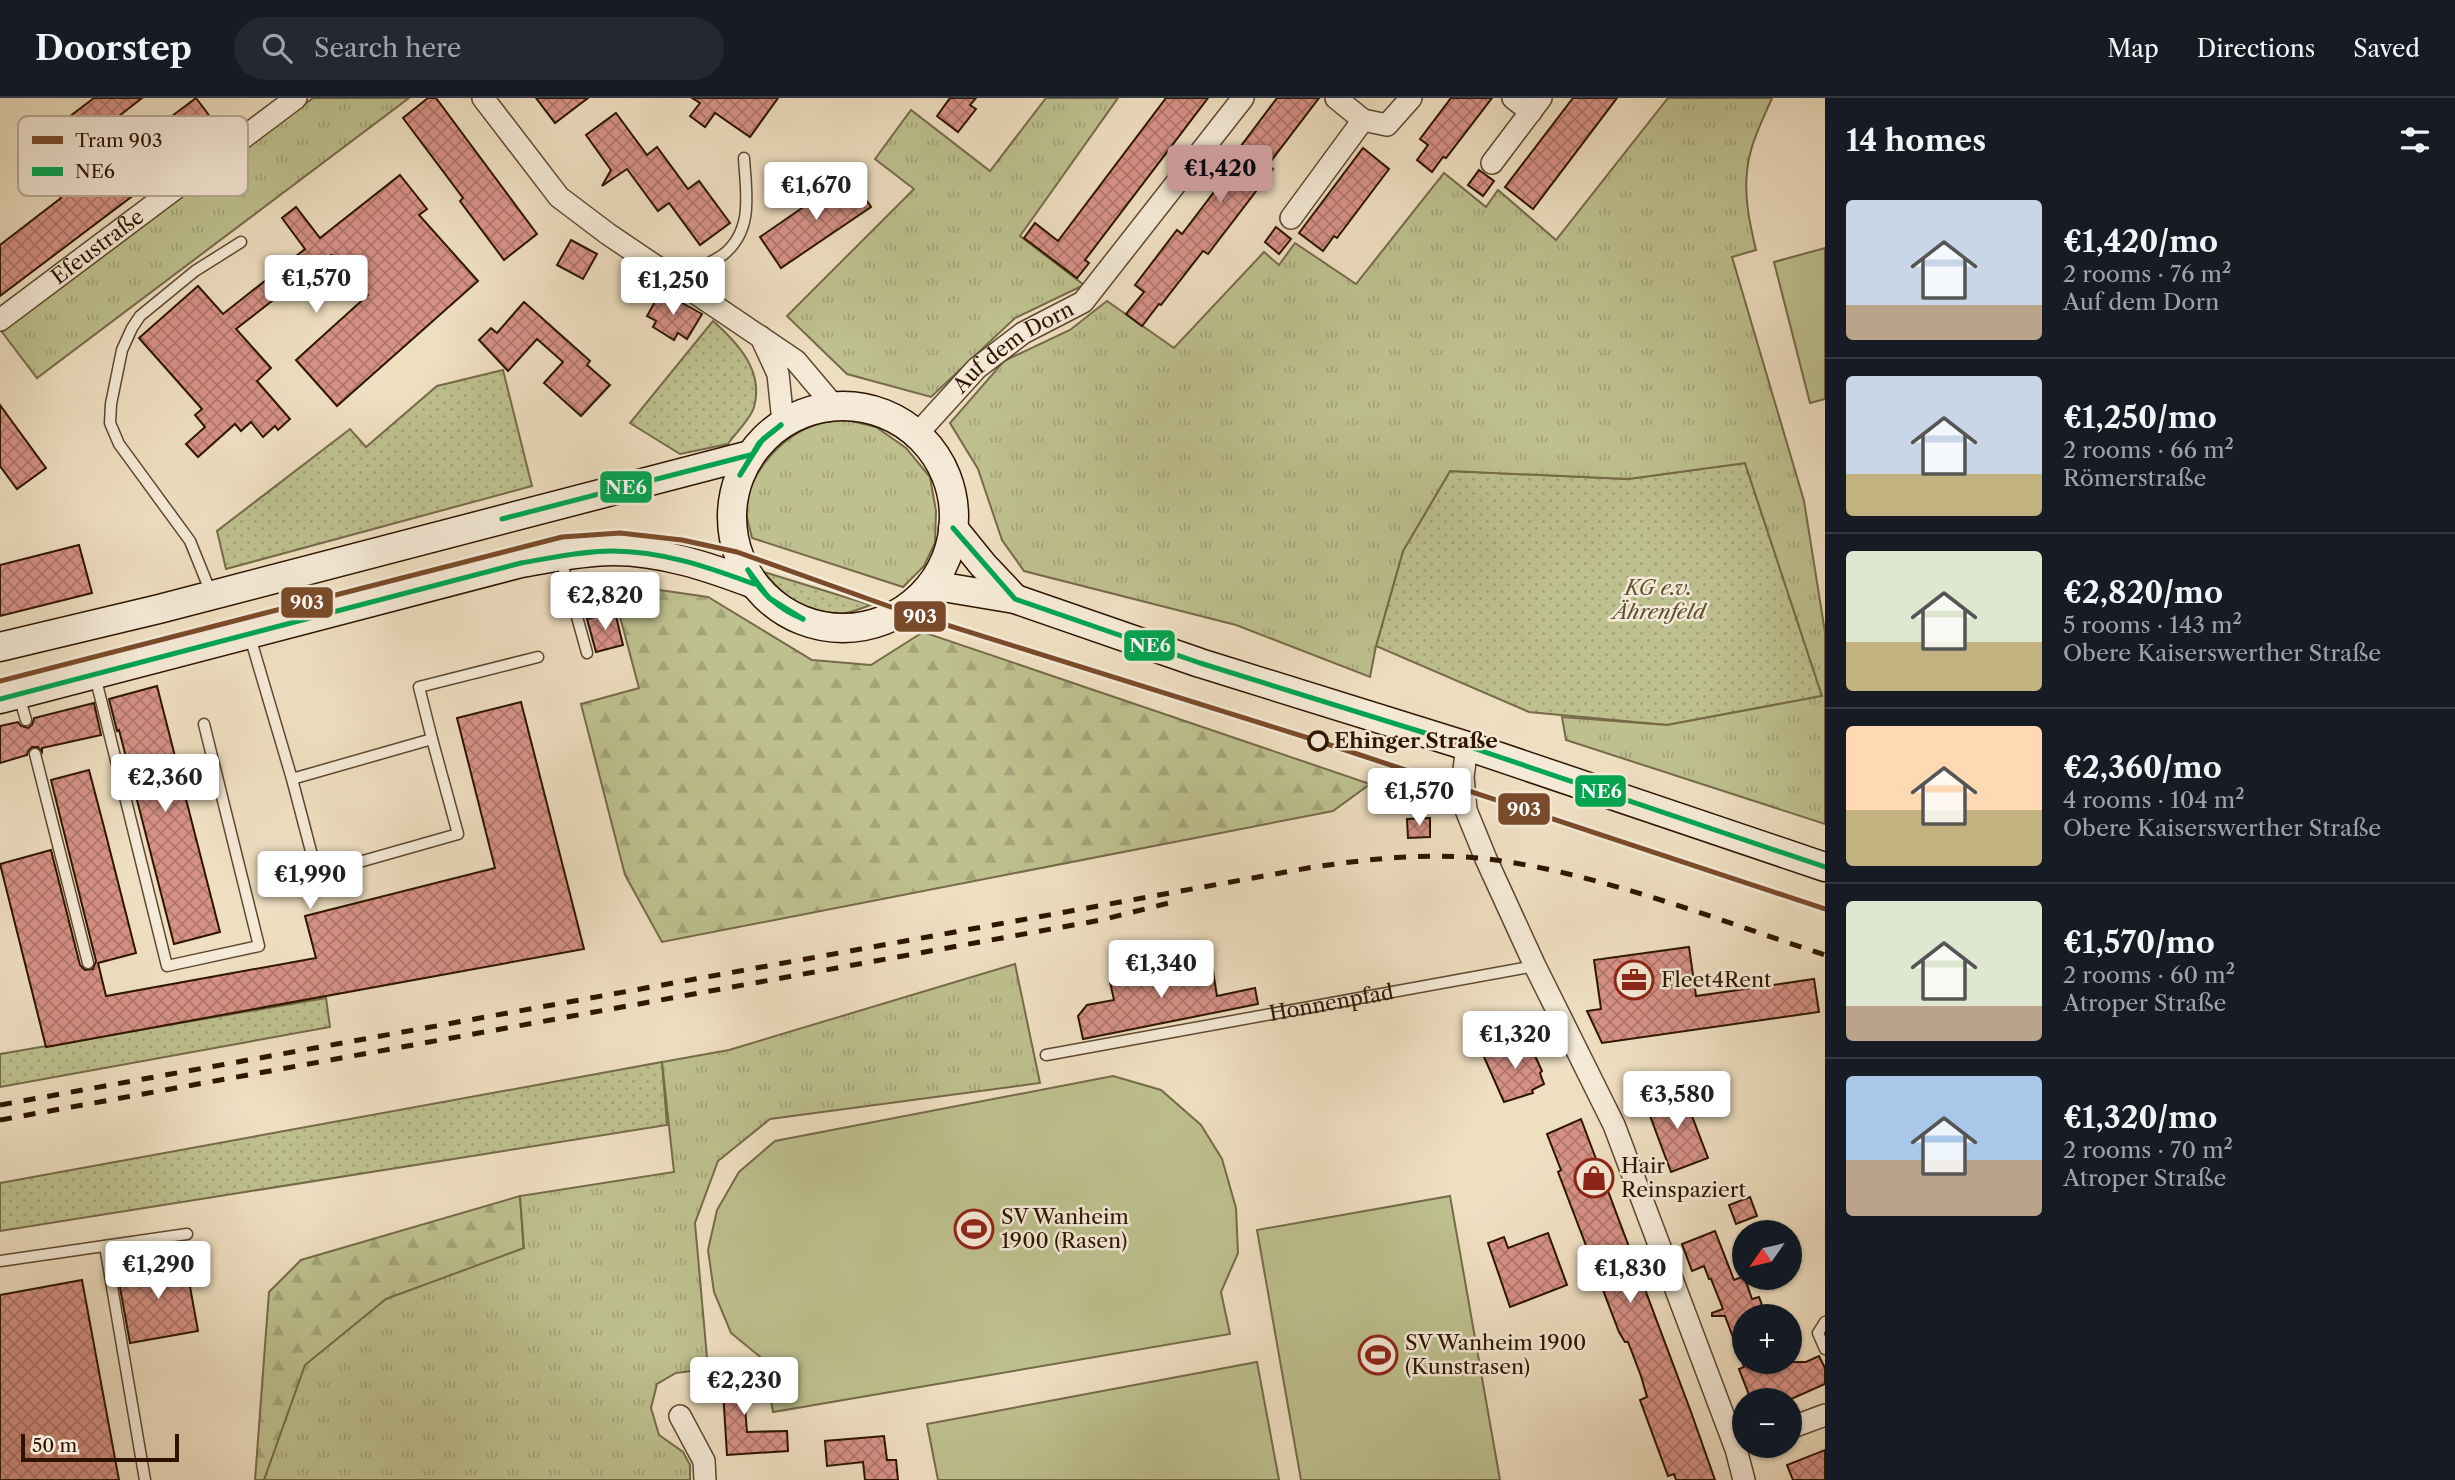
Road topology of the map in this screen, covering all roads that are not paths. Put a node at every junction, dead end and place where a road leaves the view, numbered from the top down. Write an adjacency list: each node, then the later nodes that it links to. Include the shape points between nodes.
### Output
1 (296, 98): 9 (street, Efeustraße)
2 (483, 98): 15 (street, via 559,197)
3 (1243, 98): 20 (street, Auf dem Dorn, via 1083,302 1023,333 977,368)
4 (1336, 98): 8 (street)
5 (1411, 98): 8 (street, via 1387,125)
6 (1513, 98): 7 (street)
7 (1536, 105): 11 (street)
8 (1363, 120): 13 (street)
9 (248, 134)
10 (744, 158): 15 (lane, via 747,208 741,235 723,255)
11 (1492, 163)
12 (165, 196): 16 (street, Efeustraße)
13 (1291, 218)
14 (241, 242): 26 (lane, via 195,271 140,316 122,350 111,404 110,423 119,444 190,541)
15 (675, 278): 17 (street)
16 (0, 320)
17 (761, 335): 18 (street, via 796,361); 19 (street, via 778,374)
18 (834, 406): 19 (street); 20 (street, via 864,407 892,417)
19 (783, 422): 21 (street)
20 (917, 434): 22 (street, via 942,467 952,496)
21 (750, 455): 24 (street, via 737,482 731,512 737,552); 26 (street)
22 (953, 528): 25 (street, via 946,558); 27 (street)
23 (560, 556): 24 (street, via 613,551 673,557); 28 (street); 30 (lane)
24 (754, 584): 25 (street, via 778,607 807,622 840,628 872,624 902,611)
25 (930, 585): 27 (street)
26 (211, 593): 29 (street)
27 (1015, 599): 36 (street, via 1200,663)
28 (249, 634): 32 (street); 38 (lane)
29 (0, 647)
30 (587, 653)
31 (538, 656): 35 (lane, via 419,687)
32 (95, 673): 33 (street); 34 (lane, via 167,966 259,946)
33 (15, 704)
34 (204, 724)
35 (432, 739): 38 (lane); 38 (lane, via 458,834 317,874)
36 (1467, 746): 39 (street); 41 (street, via 1466,810)
37 (34, 754): 40 (lane)
38 (292, 779)
39 (1825, 867)
40 (88, 963)
41 (1535, 966): 42 (lane, Honnenpfad); 50 (street, via 1614,1125)
42 (1046, 1055)
43 (187, 1234): 44 (lane)
44 (105, 1246): 45 (lane); 53 (lane)
45 (0, 1261)
46 (1825, 1322): 47 (lane, via 1818,1333)
47 (1825, 1349)
48 (1825, 1415): 51 (street)
49 (680, 1416): 54 (street, via 704,1461)
50 (1732, 1424)
51 (1802, 1424)
52 (1742, 1458): 55 (street)
53 (145, 1480)
54 (705, 1480)
55 (1744, 1480)

